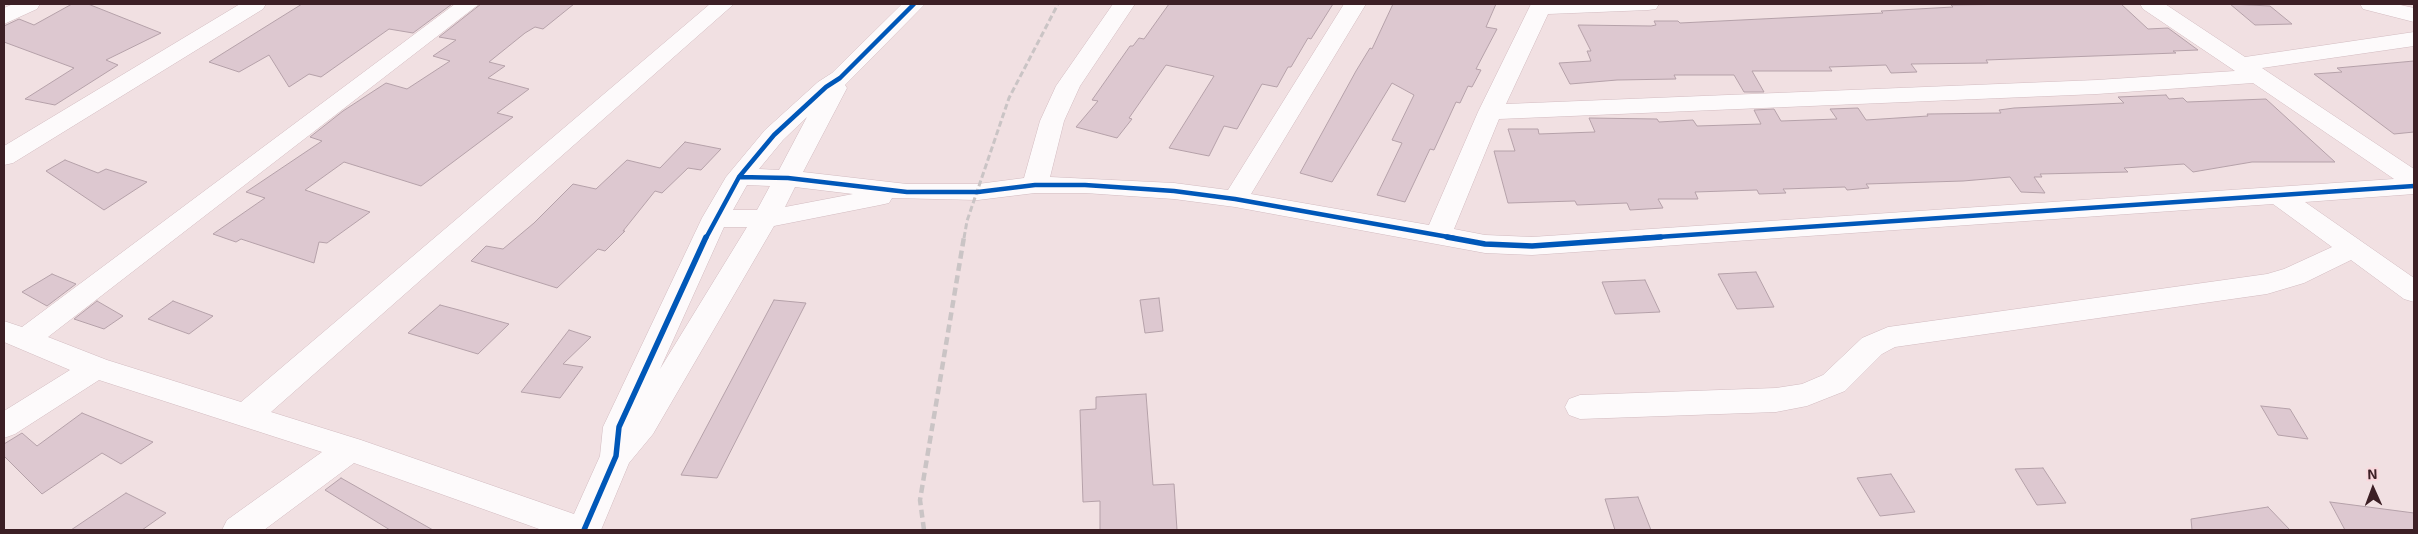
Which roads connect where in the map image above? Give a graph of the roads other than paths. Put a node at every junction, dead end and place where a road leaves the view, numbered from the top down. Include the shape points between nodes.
1 (29, 4) edge
2 (255, 4) edge
3 (468, 4) edge
4 (723, 4) edge
5 (914, 4) edge
6 (1124, 4) edge
7 (1355, 4) edge
8 (1648, 4) edge
9 (2151, 4) edge
10 (2370, 4) edge
11 (1541, 6) edge
12 (2414, 15) edge
13 (4, 17) edge
14 (2414, 39) edge
15 (2252, 70) junction
16 (840, 78) junction
17 (1490, 112) junction
18 (4, 157) edge
19 (738, 177) junction
20 (788, 178) junction
21 (2414, 181) edge
22 (1035, 185) junction
23 (2414, 186) edge
24 (906, 192) junction
25 (2278, 195) junction
26 (1235, 199) junction
27 (715, 218) junction
28 (765, 219) junction
29 (1438, 236) junction
30 (2353, 248) junction
31 (2414, 292) edge
32 (15, 335) edge
33 (96, 368) junction
34 (1580, 407) dead end
35 (247, 415) junction
36 (4, 426) edge
37 (350, 449) junction
38 (616, 456) junction
39 (239, 530) edge
40 (580, 530) edge
41 (584, 530) edge

1 - 13 street
2 - 18 street
3 - 32 street
4 - 35 street
5 - 16 street
6 - 22 street via 1068,86 1052,121
7 - 26 street
8 - 11 street
9 - 15 street
10 - 12 street
11 - 17 street
14 - 15 street
15 - 17 street via 2087,87
15 - 21 street
16 - 19 street via 774,135
16 - 20 street
17 - 29 street
19 - 20 street
19 - 27 street
20 - 24 street
20 - 28 street
22 - 24 street via 978,192
22 - 26 street via 1174,191
23 - 25 street
24 - 28 street
25 - 29 street via 1582,244 1485,244
25 - 30 street
26 - 29 street
27 - 28 street
27 - 38 street via 619,427
28 - 38 street via 642,426
30 - 31 street
30 - 34 street via 2294,276 2267,284 1888,337 1872,346 1834,383 1807,395 1776,400
32 - 33 street
33 - 35 street
33 - 36 street
35 - 37 street
37 - 39 street
37 - 40 street
38 - 41 street

